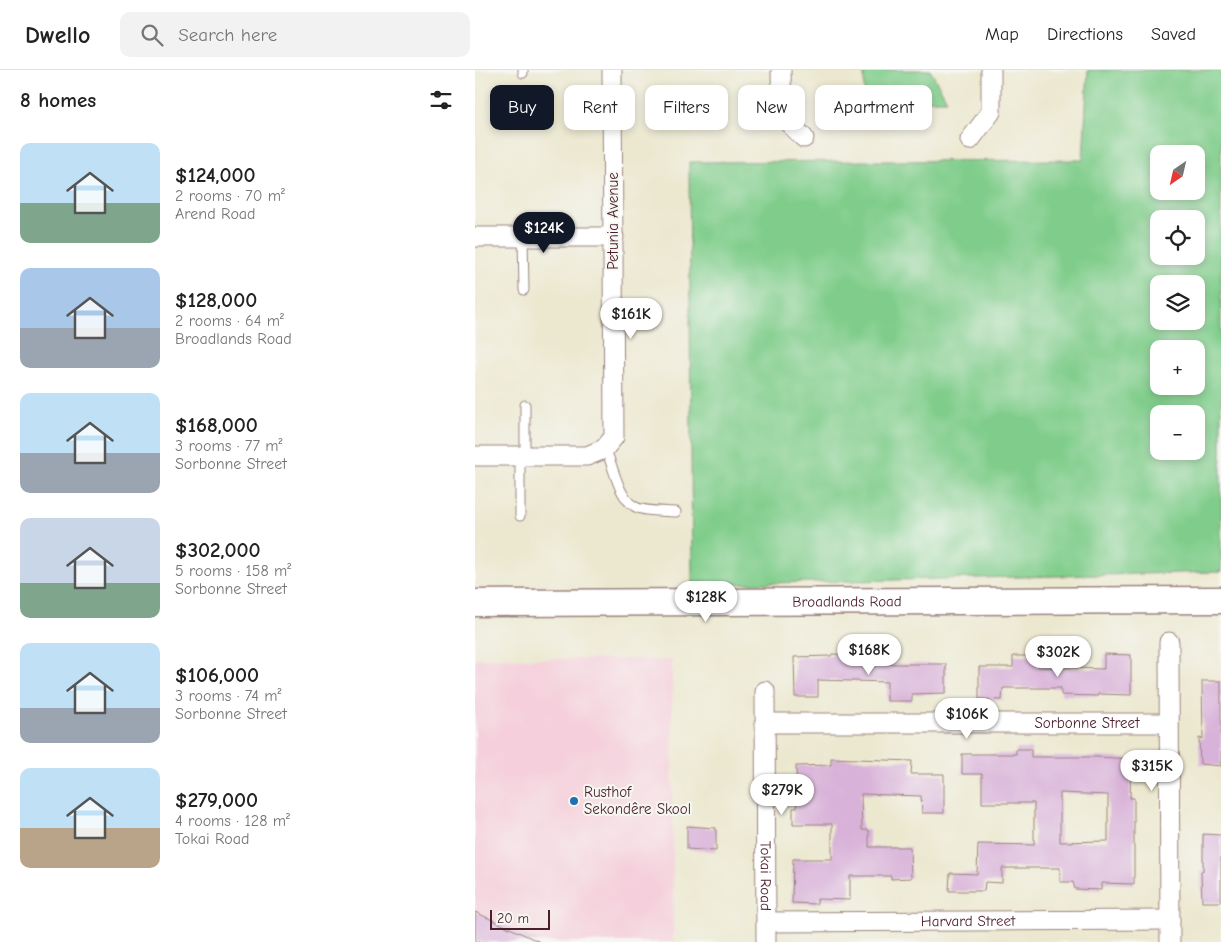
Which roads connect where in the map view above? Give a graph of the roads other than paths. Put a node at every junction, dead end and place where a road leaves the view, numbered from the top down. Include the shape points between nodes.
1 (612, 70) edge
2 (781, 70) edge
3 (991, 70) edge
4 (804, 138) dead end
5 (970, 140) dead end
6 (613, 236) junction
7 (475, 237) edge
8 (523, 237) junction
9 (524, 290) dead end
10 (525, 405) dead end
11 (605, 448) junction
12 (475, 456) edge
13 (522, 456) junction
14 (676, 512) dead end
15 (520, 516) dead end
16 (1221, 600) edge
17 (475, 603) edge
18 (1169, 642) dead end
19 (765, 691) dead end
20 (765, 723) junction
21 (1169, 723) junction
22 (1170, 920) junction
23 (766, 922) junction
24 (766, 942) edge
25 (1170, 942) edge

1 - 6 street, Petunia Avenue
2 - 4 street via 782,116
3 - 5 street via 991,112
6 - 8 street
6 - 11 street, Petunia Avenue via 615,425 613,438
7 - 8 street
8 - 9 lane
10 - 13 lane
11 - 13 street via 587,456
11 - 14 lane via 623,493 633,506
12 - 13 street
13 - 15 lane
16 - 17 main road, Broadlands Road
18 - 21 street
19 - 20 street, Tokai Road
20 - 21 street, Sorbonne Street
20 - 23 street, Tokai Road
21 - 22 street
22 - 23 street, Harvard Street
22 - 25 street
23 - 24 street, Tokai Road

